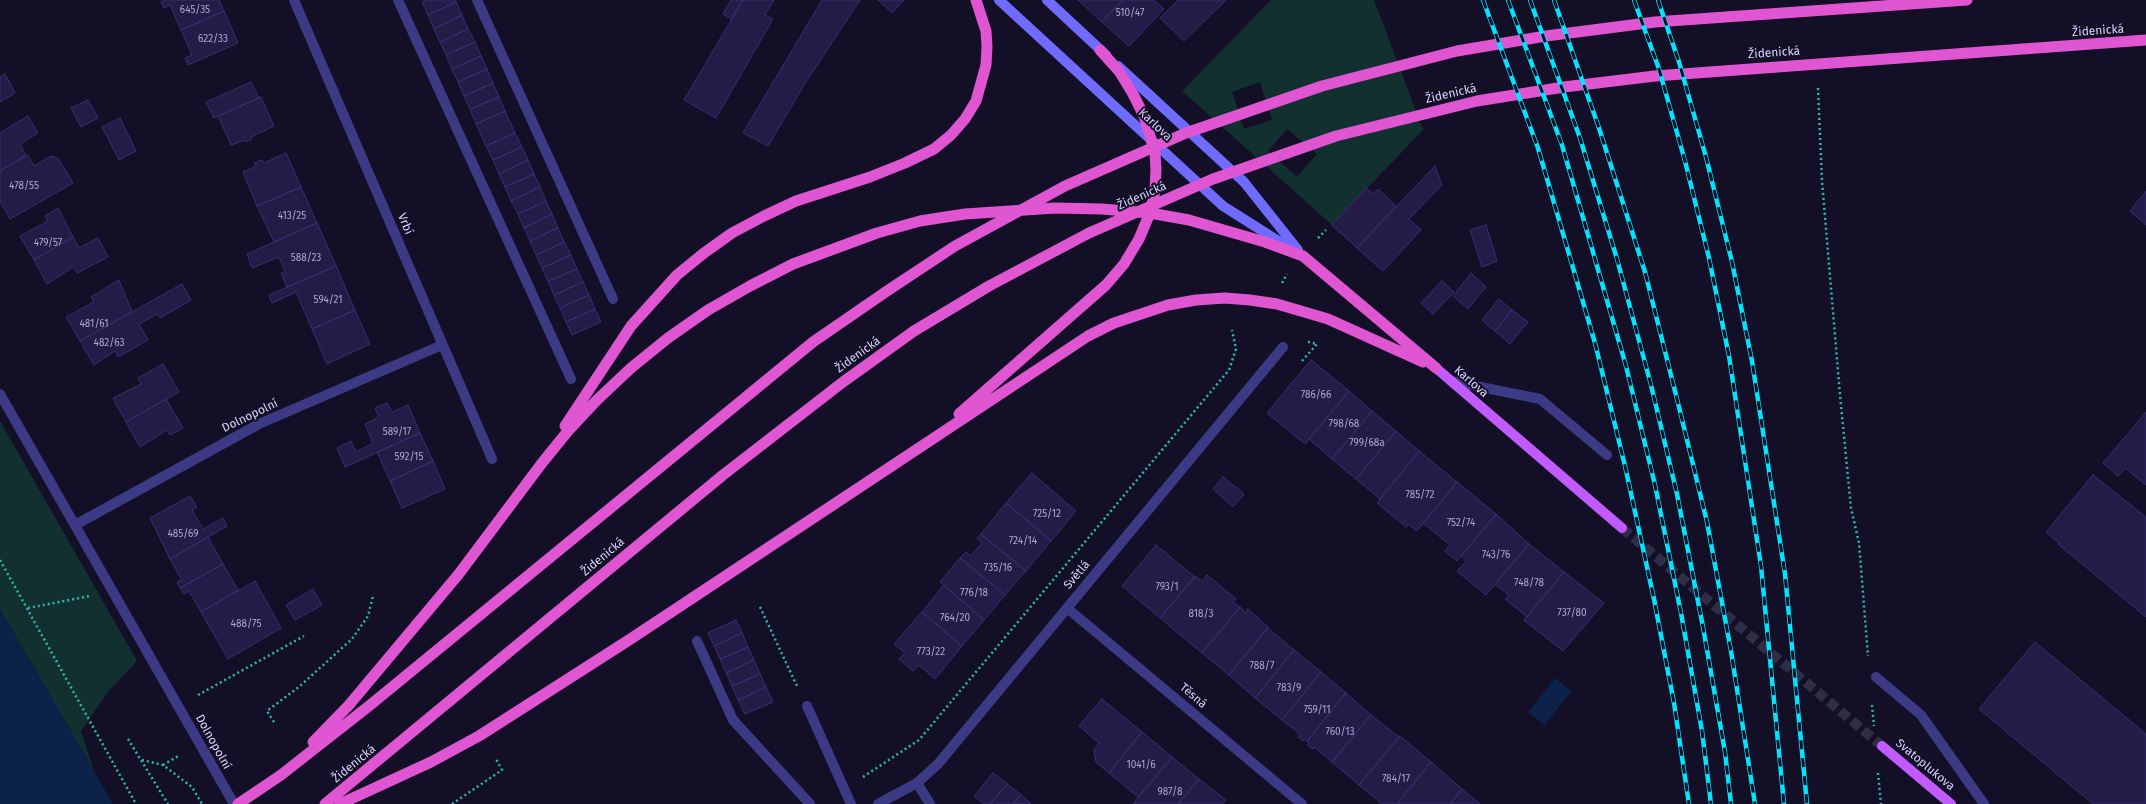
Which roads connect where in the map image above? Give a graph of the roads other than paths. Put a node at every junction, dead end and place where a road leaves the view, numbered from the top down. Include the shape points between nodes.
1 (294, 0) edge
2 (398, 0) edge
3 (477, 0) edge
4 (976, 0) edge
5 (999, 0) edge
6 (1047, 0) edge
7 (1967, 0) edge
8 (2146, 40) edge
9 (1100, 50) junction
10 (1151, 139) junction
11 (1150, 213) junction
12 (1303, 256) junction
13 (613, 299) dead end
14 (442, 345) junction
15 (1283, 347) dead end
16 (1436, 368) junction
17 (571, 379) dead end
18 (1451, 381) junction
19 (0, 394) edge
20 (927, 442) junction
21 (1607, 454) dead end
22 (492, 459) dead end
23 (542, 463) junction
24 (75, 525) junction
25 (1622, 528) tunnel mouth
26 (1067, 608) junction
27 (696, 641) dead end
28 (1876, 677) dead end
29 (807, 706) road end
30 (1882, 746) tunnel mouth
31 (281, 775) junction
32 (917, 783) junction
33 (234, 804) edge
34 (238, 804) edge
35 (325, 804) edge
36 (340, 804) edge
37 (810, 804) edge
38 (851, 804) edge
39 (878, 804) edge
40 (930, 804) edge
41 (1302, 804) edge
42 (1950, 804) edge
43 (1984, 804) edge

1 - 14 street, Vrbí
2 - 17 street
3 - 13 street
4 - 23 highway via 986,31 986,66 976,101 951,135 934,149 906,163 796,201 764,216 732,233 677,274 631,326
5 - 10 main road, Karlova
6 - 9 main road, Karlova
7 - 31 highway via 1655,22 1457,51 1322,86 1186,133 1065,186 956,246 813,342
8 - 35 highway, Židenická via 1655,76 1564,87 1477,101 1336,136 1213,179 1089,233 989,286 914,332 843,382 665,522 496,665
9 - 10 highway via 1119,71 1133,94 1144,116
9 - 12 main road, Karlova via 1244,182
10 - 11 highway via 1156,169
10 - 12 main road, Karlova via 1223,206
11 - 12 highway via 1227,230
11 - 20 highway via 1139,240 1106,286
11 - 23 highway via 1102,208 1055,208 965,214 913,223 835,247 793,264 708,310 668,338 597,400
12 - 16 highway, Karlova
14 - 22 street, Vrbí
14 - 24 street, Dolnopolní via 259,424
15 - 26 street, Světlá
16 - 18 main road, Karlova
16 - 20 highway via 1328,319 1304,311 1250,300 1196,300 1142,313 1088,336
18 - 21 street via 1540,399
18 - 25 main road, Karlova
19 - 24 street, Dolnopolní
20 - 36 highway via 629,640 479,736 431,762
23 - 31 highway via 403,643 349,705
24 - 33 street, Dolnopolní
26 - 32 street, Světlá via 938,764
26 - 41 street, Těsná
27 - 37 street via 733,720
28 - 43 street via 1922,715
29 - 38 street
30 - 42 main road, Svatoplukova
31 - 34 highway
32 - 39 street, Světlá
32 - 40 street

